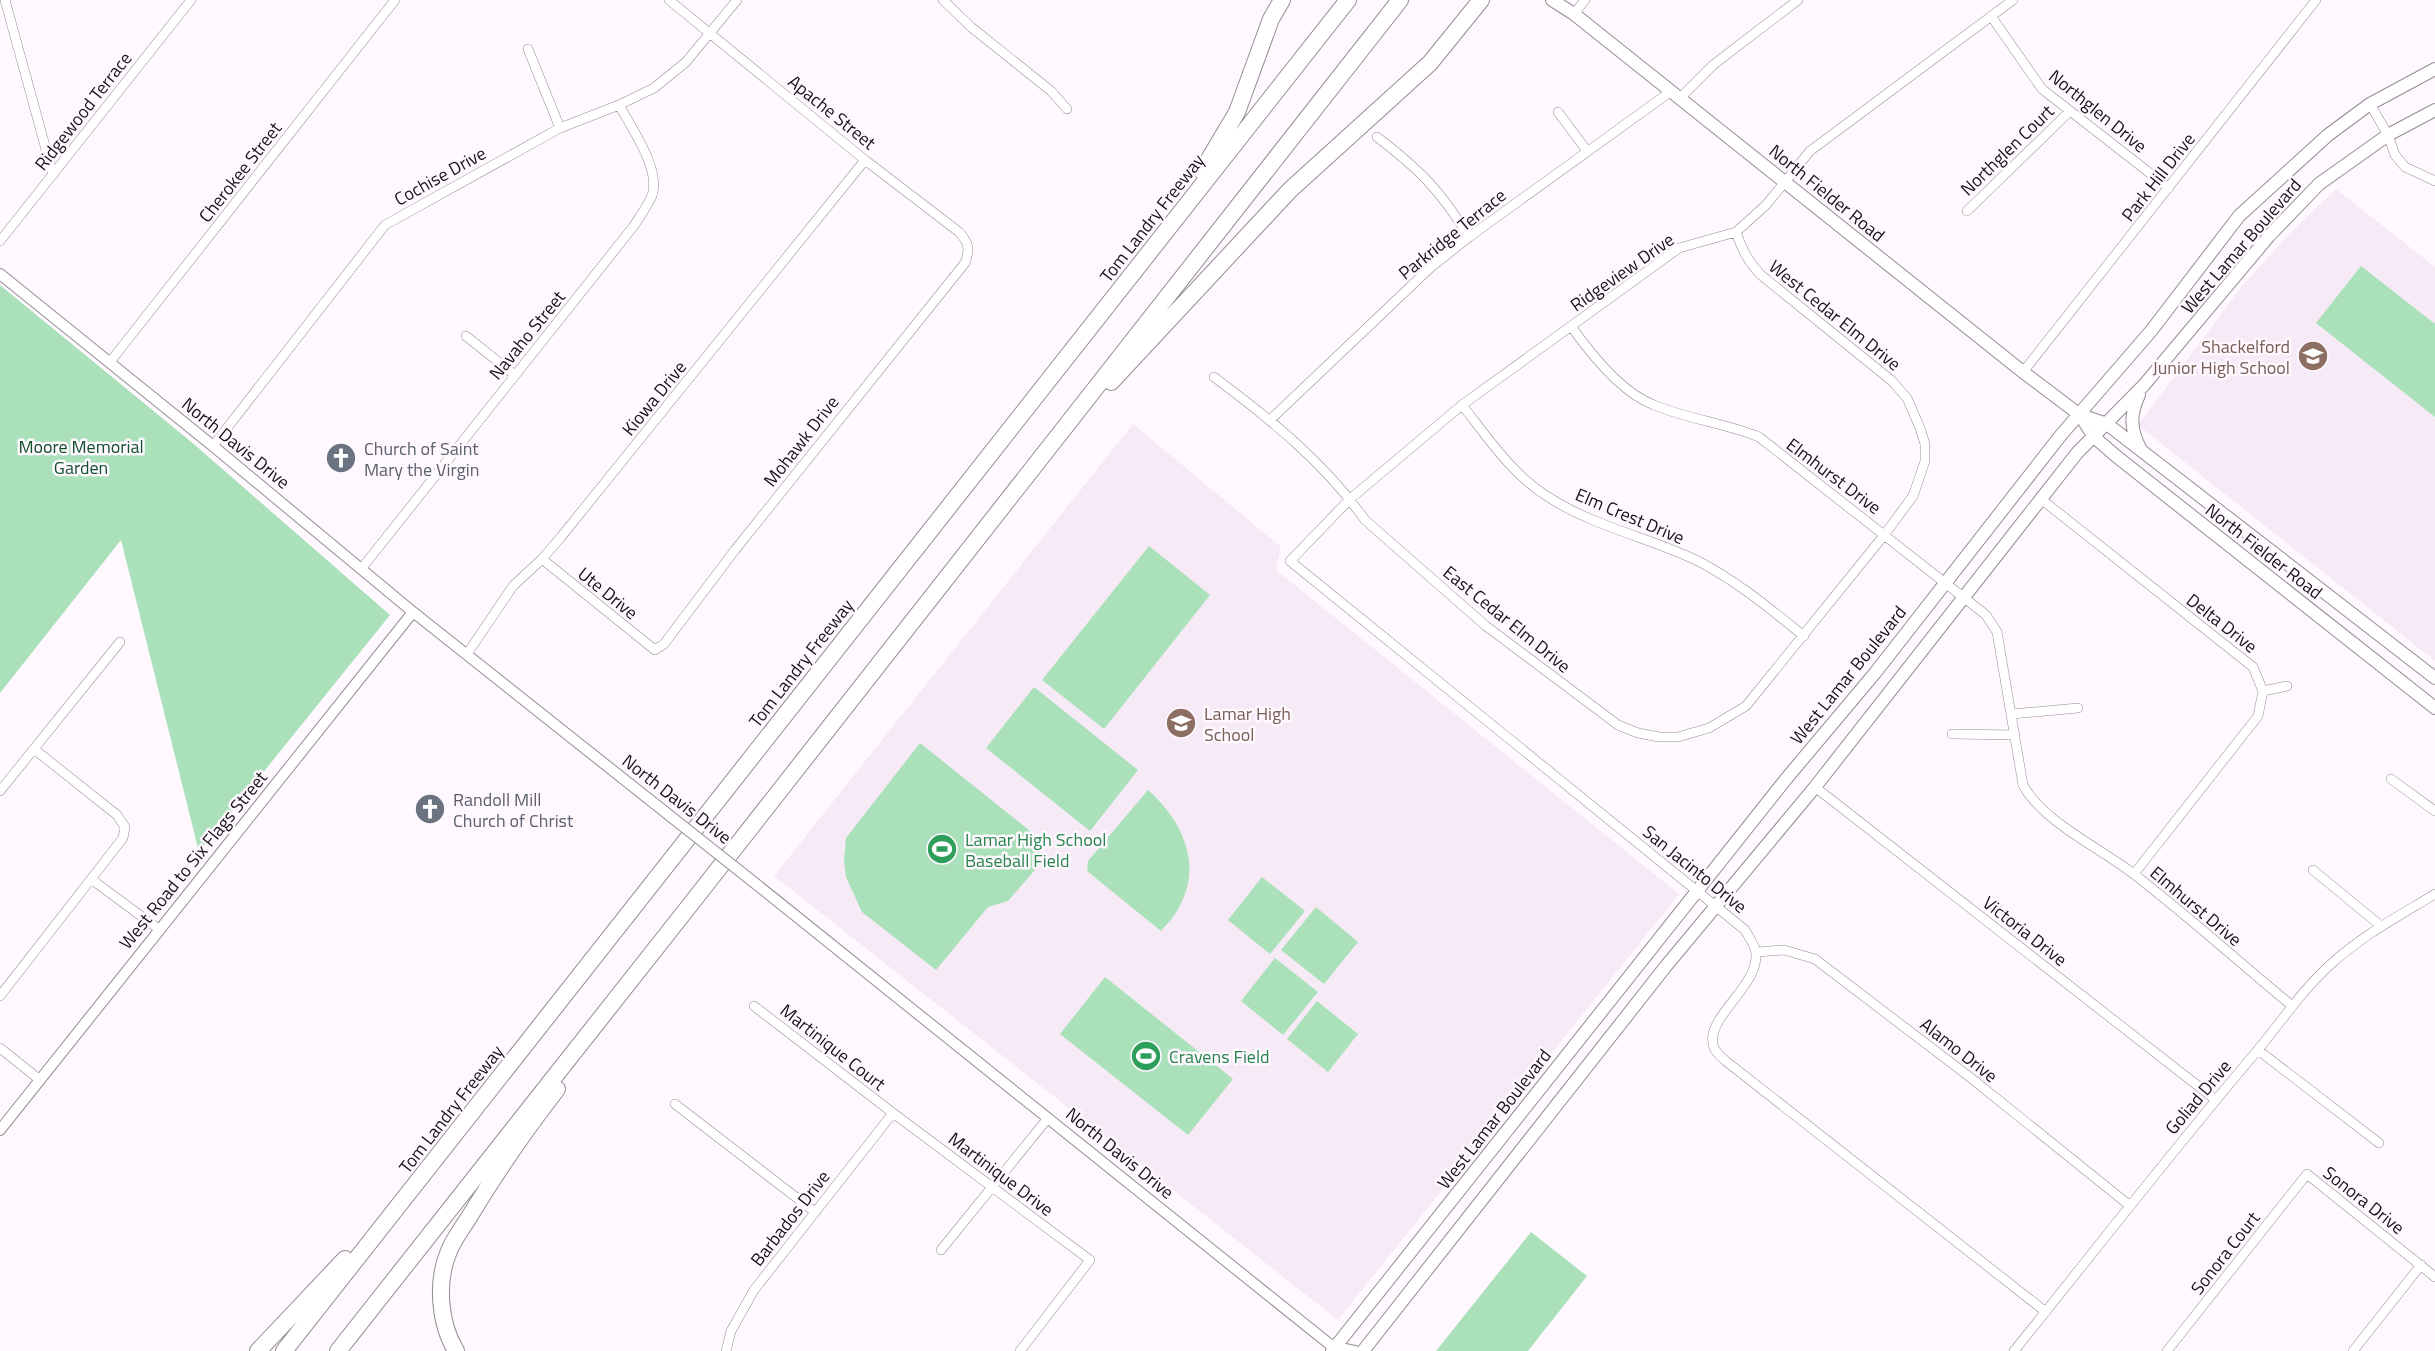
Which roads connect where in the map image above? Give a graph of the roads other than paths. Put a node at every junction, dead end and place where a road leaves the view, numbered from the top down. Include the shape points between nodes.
1 (5, 0) edge
2 (191, 0) edge
3 (395, 0) edge
4 (669, 0) edge
5 (737, 0) edge
6 (943, 0) edge
7 (1282, 0) edge
8 (1348, 0) edge
9 (1400, 0) edge
10 (1552, 0) edge
11 (1585, 0) edge
12 (1798, 0) edge
13 (2013, 0) edge
14 (2316, 0) edge
15 (1482, 3) edge
16 (1574, 14) junction
17 (1991, 16) junction
18 (711, 33) junction
19 (528, 49) dead end
20 (2435, 69) edge
21 (1674, 95) junction
22 (2370, 104) junction
23 (619, 105) junction
24 (1067, 109) dead end
25 (2435, 110) edge
26 (1558, 112) dead end
27 (2069, 112) junction
28 (560, 128) junction
29 (2388, 135) junction
30 (1377, 137) dead end
31 (1587, 151) junction
32 (866, 160) junction
33 (53, 174) junction
34 (1786, 181) junction
35 (2435, 181) edge
36 (2169, 188) junction
37 (1967, 211) dead end
38 (1736, 232) junction
39 (1469, 237) junction
40 (0, 240) edge
41 (969, 250) joint
42 (0, 274) edge
43 (1106, 308) junction
44 (1572, 326) junction
45 (466, 336) dead end
46 (110, 362) junction
47 (2023, 372) junction
48 (515, 375) junction
49 (1214, 377) dead end
50 (2144, 385) junction
51 (1462, 405) junction
52 (2080, 415) junction
53 (1271, 419) junction
54 (2107, 424) junction
55 (2094, 437) junction
56 (214, 446) junction
57 (2142, 451) junction
58 (1023, 480) junction
59 (1350, 499) junction
60 (2040, 499) junction
61 (1885, 534) junction
62 (542, 559) junction
63 (1290, 561) joint
64 (362, 568) junction
65 (1945, 584) junction
66 (1964, 598) junction
67 (2335, 601) junction
68 (413, 612) junction
69 (2320, 618) junction
70 (1804, 636) junction
71 (120, 642) dead end
72 (655, 650) joint
73 (467, 654) junction
74 (2435, 678) edge
75 (2287, 686) dead end
76 (2263, 691) junction
77 (2078, 708) dead end
78 (2435, 708) edge
79 (2012, 714) junction
80 (1952, 734) dead end
81 (2015, 735) junction
82 (34, 749) junction
83 (2391, 779) dead end
84 (1815, 788) junction
85 (0, 791) edge
86 (2435, 811) edge
87 (2313, 870) dead end
88 (2134, 874) junction
89 (91, 880) junction
90 (1698, 892) junction
91 (2435, 894) edge
92 (691, 905) junction
93 (1716, 908) junction
94 (2381, 926) junction
95 (160, 930) junction
96 (1649, 953) junction
97 (1757, 953) junction
98 (1666, 966) junction
99 (0, 996) edge
100 (2291, 1005) junction
101 (754, 1006) dead end
102 (0, 1048) edge
103 (2258, 1050) junction
104 (40, 1080) junction
105 (2216, 1100) junction
106 (675, 1104) dead end
107 (893, 1114) junction
108 (1048, 1118) junction
109 (0, 1130) edge
110 (2379, 1143) dead end
111 (2307, 1174) joint
112 (414, 1186) junction
113 (993, 1187) junction
114 (2129, 1205) junction
115 (815, 1212) junction
116 (941, 1251) dead end
117 (2421, 1265) junction
118 (2435, 1277) edge
119 (2046, 1312) junction
120 (1335, 1350) edge
121 (258, 1351) edge
122 (285, 1351) edge
123 (338, 1351) edge
124 (456, 1351) edge
125 (726, 1351) edge
126 (1020, 1351) edge
127 (1355, 1351) edge
128 (1363, 1351) edge
129 (2014, 1351) edge
130 (2167, 1351) edge
131 (2353, 1351) edge

1 - 33 street
2 - 33 street, Ridgewood Terrace
3 - 46 street, Cherokee Street
4 - 18 street, Apache Street
5 - 18 street, Cochise Drive
6 - 24 street
7 - 43 highway via 1237,112 1203,170
8 - 43 highway, Tom Landry Freeway
9 - 58 highway
10 - 16 main road, North Fielder Road
11 - 16 street
12 - 21 street, Parkridge Terrace
13 - 17 street, Ridgeview Drive
14 - 36 street, Park Hill Drive
15 - 58 highway via 1430,63 1290,190
16 - 21 main road, North Fielder Road
17 - 27 street, Northglen Drive via 2042,89
17 - 34 street, Ridgeview Drive via 1810,151
18 - 23 street, Cochise Drive via 686,62 653,88
18 - 32 street, Apache Street
19 - 28 street
20 - 22 main road, West Lamar Boulevard
21 - 31 street, Parkridge Terrace
21 - 34 main road, North Fielder Road
22 - 29 street
22 - 52 main road, West Lamar Boulevard via 2239,216
23 - 28 street, Cochise Drive
23 - 48 street, Navaho Street via 652,169 652,197
25 - 29 main road, West Lamar Boulevard
26 - 31 street
27 - 36 street, Northglen Drive
27 - 37 street, Northglen Court
28 - 56 street, Cochise Drive via 385,225
29 - 35 street via 2391,149 2405,167
29 - 50 main road, West Lamar Boulevard via 2319,184 2269,236
30 - 39 street via 1431,183
31 - 39 street, Parkridge Terrace
32 - 41 street, Apache Street via 959,232
32 - 62 street, Kiowa Drive
33 - 40 street, Ridgewood Terrace
34 - 38 street, Ridgeview Drive
34 - 47 main road, North Fielder Road
36 - 47 street, Park Hill Drive
38 - 44 street, Ridgeview Drive via 1679,248
38 - 61 street, West Cedar Elm Drive via 1742,251 1756,270 1872,363 1907,398 1925,444 1925,461 1913,496
39 - 53 street, Parkridge Terrace via 1430,268
41 - 72 street, Mohawk Drive via 965,263
42 - 46 street, North Davis Drive
43 - 112 highway, Tom Landry Freeway
44 - 51 street, Ridgeview Drive
44 - 61 street, Elmhurst Drive via 1617,381 1651,405 1759,437
45 - 48 street
46 - 56 street, North Davis Drive
47 - 52 main road, North Fielder Road
48 - 64 street, Navaho Street
49 - 53 street, East Cedar Elm Drive
50 - 54 main road, West Lamar Boulevard
50 - 57 main road via 2132,416
51 - 59 street, Ridgeview Drive
51 - 70 street, Elm Crest Drive via 1511,468 1550,498 1697,561 1732,581
52 - 54 main road, North Fielder Road
52 - 55 main road, North Fielder Road
52 - 65 main road, West Lamar Boulevard
53 - 59 street, East Cedar Elm Drive
54 - 55 main road, West Lamar Boulevard
54 - 57 main road, North Fielder Road
55 - 60 main road, West Lamar Boulevard
55 - 69 main road, North Fielder Road
56 - 64 street, North Davis Drive
57 - 67 main road, North Fielder Road
58 - 92 highway
59 - 63 street, Ridgeview Drive
59 - 70 street, East Cedar Elm Drive via 1364,520 1486,626 1604,716 1638,733 1678,737 1726,720 1746,706
60 - 66 main road, West Lamar Boulevard
60 - 76 street, Delta Drive via 2253,667
61 - 65 street, Elmhurst Drive
61 - 70 street, West Cedar Elm Drive
62 - 72 street, Ute Drive
62 - 73 street, Kiowa Drive via 513,586
63 - 90 street, San Jacinto Drive
64 - 68 street, North Davis Drive
65 - 66 street, Elmhurst Drive
65 - 90 main road, West Lamar Boulevard
66 - 79 street, Elmhurst Drive via 1986,615 1997,632
66 - 84 main road, West Lamar Boulevard
67 - 69 main road
67 - 74 main road, North Fielder Road
68 - 73 street, North Davis Drive
68 - 95 street, West Road to Six Flags Street
69 - 78 main road, North Fielder Road
71 - 82 street
73 - 108 street, North Davis Drive, bridge
75 - 76 street
76 - 88 street via 2258,716
77 - 79 street
79 - 81 street, Elmhurst Drive
80 - 81 street
81 - 88 street, Elmhurst Drive via 2023,785 2030,798
82 - 85 street
82 - 89 street via 117,815 125,827 123,838
83 - 86 street
84 - 93 main road, West Lamar Boulevard
84 - 105 street, Victoria Drive
87 - 94 street
88 - 100 street, Elmhurst Drive
89 - 95 street
89 - 99 street
90 - 93 street, San Jacinto Drive
90 - 96 main road, West Lamar Boulevard
91 - 94 street, Goliad Drive
92 - 123 highway
92 - 124 highway via 498,1171 449,1251 441,1300
93 - 97 street, San Jacinto Drive via 1745,930
93 - 98 main road, West Lamar Boulevard
94 - 100 street, Goliad Drive via 2330,964
95 - 104 street, West Road to Six Flags Street
96 - 98 main road
96 - 120 main road, West Lamar Boulevard
97 - 114 street, Alamo Drive via 1784,950 1815,959
97 - 119 street via 1753,974 1713,1033 1715,1050
98 - 128 main road, West Lamar Boulevard
100 - 103 street, Goliad Drive
101 - 107 street, Martinique Court
102 - 104 street
103 - 105 street, Goliad Drive
103 - 110 street
104 - 109 street, West Road to Six Flags Street
105 - 114 street, Goliad Drive
106 - 115 street
107 - 113 street, Martinique Drive
107 - 115 street, Barbados Drive
108 - 113 street
108 - 120 street, North Davis Drive
111 - 117 street, Sonora Drive
111 - 130 street, Sonora Court
112 - 121 highway
112 - 122 highway, Tom Landry Freeway
113 - 116 street
113 - 126 street, Martinique Drive via 1090,1260
114 - 119 street, Goliad Drive
115 - 125 street, Barbados Drive via 741,1310
117 - 118 street, Sonora Drive
117 - 131 street
119 - 129 street, Goliad Drive
120 - 127 street, North Davis Drive

